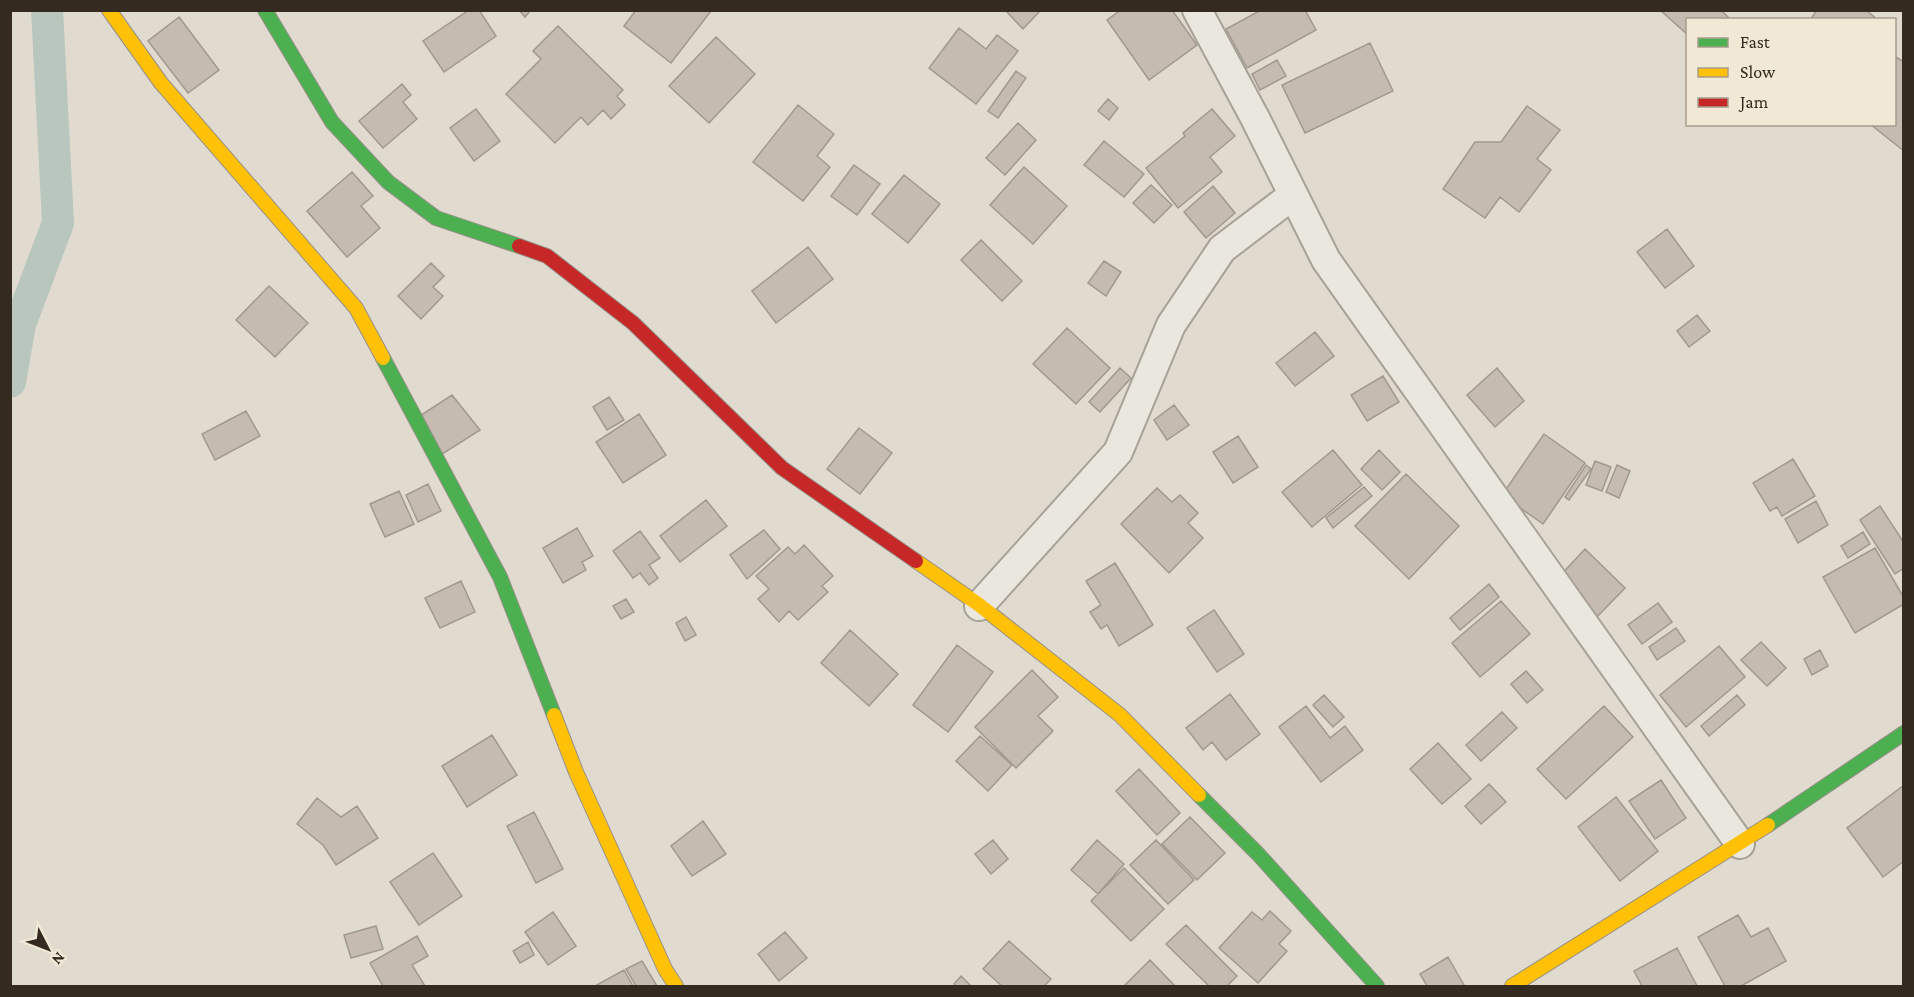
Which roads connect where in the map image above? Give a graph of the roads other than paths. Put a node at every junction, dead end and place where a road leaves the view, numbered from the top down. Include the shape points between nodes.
1 (109, 10) edge
2 (265, 10) edge
3 (1197, 10) edge
4 (1293, 195) junction
5 (979, 606) junction
6 (1904, 733) edge
7 (1740, 844) junction
8 (676, 987) edge
9 (1377, 987) edge
10 (1512, 987) edge

1 - 8 street via 160,83 356,308 500,577 576,772
2 - 5 street via 332,122 388,182 436,218 547,256 633,323 782,468
3 - 4 street
4 - 5 street via 1222,249 1172,325 1118,452
4 - 7 street via 1326,260
5 - 9 street via 1120,716 1258,854
6 - 7 street
7 - 10 street

